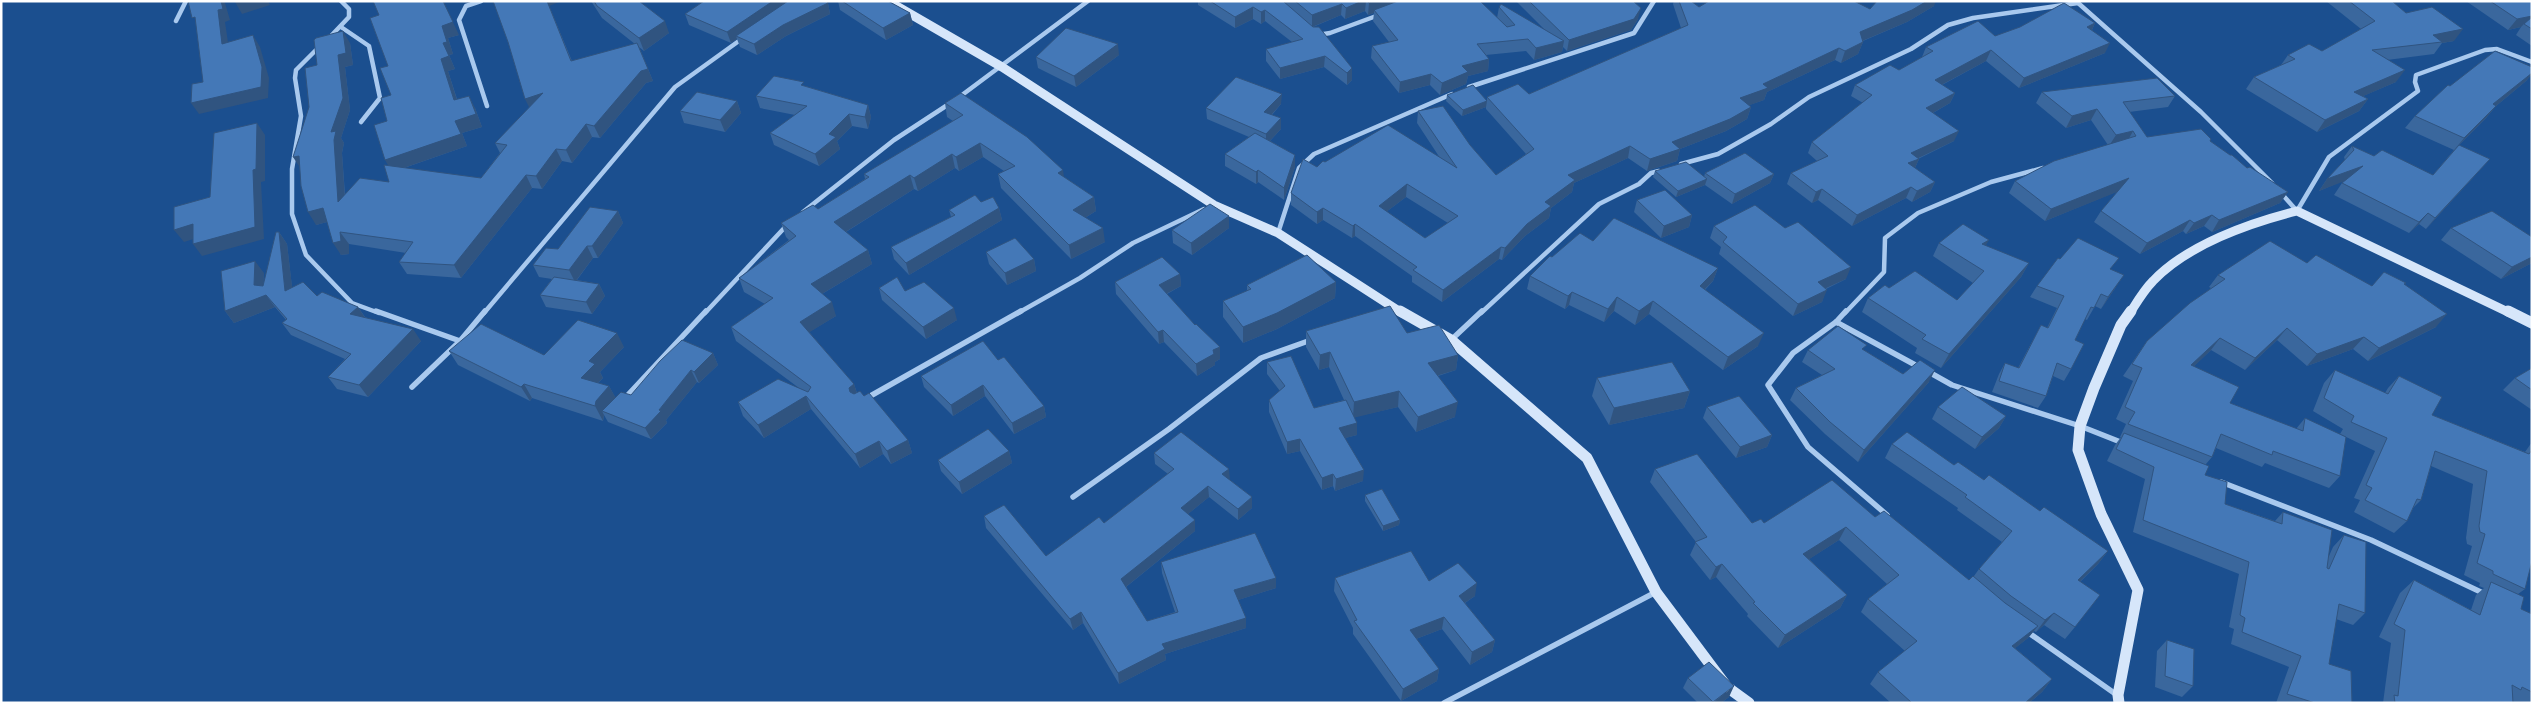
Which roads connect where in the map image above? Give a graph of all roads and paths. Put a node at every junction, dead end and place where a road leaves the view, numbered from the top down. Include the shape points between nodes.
1 (186, 1) edge
2 (341, 1) edge
3 (481, 1) edge
4 (888, 1) edge
5 (1088, 1) edge
6 (1654, 1) edge
7 (2077, 2) edge
8 (1386, 13) edge
9 (176, 21) dead end
10 (341, 27) junction
11 (748, 35) edge
12 (1316, 35) edge
13 (2532, 62) edge
14 (1002, 67) junction
15 (1464, 89) edge
16 (1455, 92) edge
17 (487, 106) dead end
18 (361, 122) dead end
19 (2049, 167) edge
20 (1670, 168) edge
21 (1661, 170) edge
22 (1214, 205) junction
23 (2297, 211) junction
24 (799, 215) edge
25 (791, 221) edge
26 (1278, 234) junction
27 (1836, 322) junction
28 (2532, 323) edge
29 (1315, 338) edge
30 (1451, 340) junction
31 (460, 341) junction
32 (412, 387) dead end
33 (620, 403) edge
34 (858, 404) edge
35 (2080, 426) junction
36 (2126, 444) edge
37 (2216, 480) edge
38 (1073, 497) dead end
39 (1889, 516) edge
40 (1656, 592) junction
41 (2496, 599) edge
42 (2023, 628) edge
43 (2118, 699) edge
44 (1444, 703) edge
45 (1749, 703) edge

1 - 9 street
2 - 10 street via 349,9 349,17
3 - 17 street via 466,6 459,20
4 - 14 street
5 - 14 street
6 - 15 street via 1634,33
7 - 20 street via 1948,24 1911,49 1809,97 1771,124 1718,154
7 - 23 street via 2243,152
8 - 12 street
10 - 18 street via 370,46 380,98
10 - 31 street via 296,70 301,116 292,169 292,214 306,255 352,303
11 - 31 street via 676,87 649,115
13 - 23 street via 2496,49 2485,50 2416,75 2418,91 2329,157
14 - 22 street
14 - 24 street via 894,140
16 - 26 street via 1314,154 1299,168
19 - 27 street via 1991,182 1918,213 1885,238 1884,272
21 - 30 street via 1599,204
22 - 26 street
22 - 34 street via 1133,243 1080,278
23 - 28 street
23 - 35 street via 2264,219 2200,246 2153,281 2121,324
25 - 33 street
26 - 30 street via 1392,310
27 - 35 street via 1952,385
27 - 39 street via 1793,353 1768,385 1808,446
29 - 38 street via 1261,358
30 - 40 street via 1587,458
31 - 32 street
35 - 36 street
35 - 43 street via 2078,450 2101,514 2138,590
37 - 41 street via 2371,540
40 - 44 street
40 - 45 street via 1726,687
42 - 43 street

